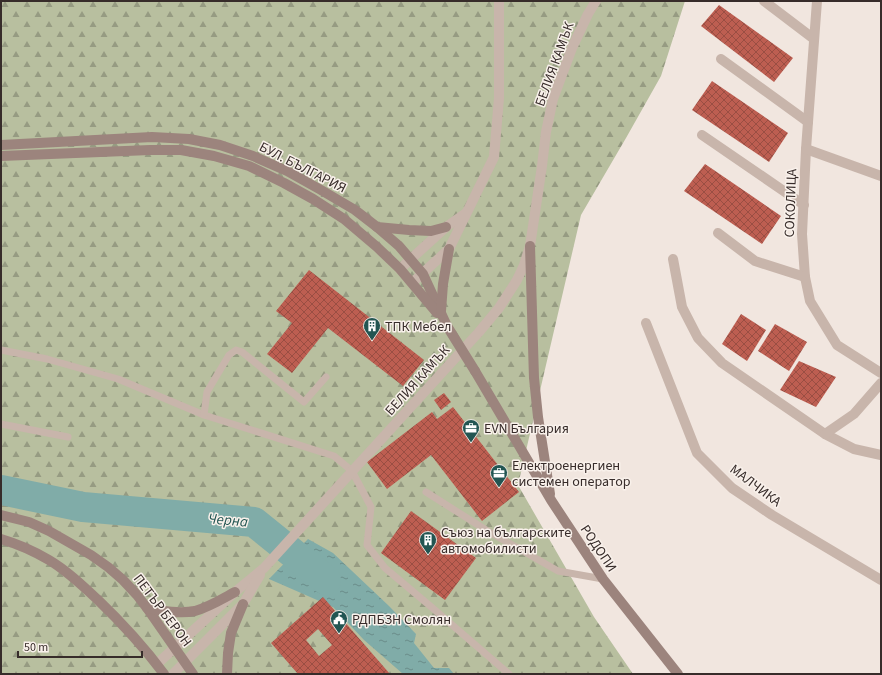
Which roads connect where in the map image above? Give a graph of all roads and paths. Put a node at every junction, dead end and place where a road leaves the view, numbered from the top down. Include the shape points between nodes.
1 (499, 1) edge
2 (596, 1) edge
3 (764, 1) edge
4 (817, 1) edge
5 (814, 39) junction
6 (721, 58) dead end
7 (808, 122) junction
8 (702, 135) dead end
9 (1, 145) edge
10 (806, 149) junction
11 (1, 156) edge
12 (881, 176) edge
13 (804, 205) junction
14 (467, 212) junction
15 (377, 227) junction
16 (446, 227) junction
17 (718, 233) dead end
18 (530, 246) junction
19 (449, 249) junction
20 (411, 259) junction
21 (673, 259) dead end
22 (400, 269) junction
23 (423, 274) junction
24 (805, 277) junction
25 (412, 284) junction
26 (441, 313) junction
27 (646, 323) dead end
28 (447, 326) junction
29 (1, 350) edge
30 (881, 373) edge
31 (326, 377) dead end
32 (881, 382) edge
33 (204, 415) junction
34 (1, 424) edge
35 (825, 434) junction
36 (68, 437) dead end
37 (881, 455) edge
38 (352, 471) junction
39 (426, 492) dead end
40 (551, 500) junction
41 (1, 515) edge
42 (1, 539) edge
43 (264, 568) junction
44 (603, 579) junction
45 (881, 580) edge
46 (235, 592) junction
47 (243, 604) junction
48 (147, 608) junction
49 (175, 647) junction
50 (185, 662) junction
51 (157, 664) junction
52 (164, 674) edge
53 (173, 674) edge
54 (193, 674) edge
55 (227, 674) edge
56 (509, 674) edge
57 (678, 674) edge

1 - 14 street via 500,98 494,157
2 - 18 street, БЕЛИЯ КАМЪК via 572,48 553,99
3 - 5 street
4 - 5 street, СОКОЛИЦА
5 - 7 street, СОКОЛИЦА
6 - 7 street
7 - 10 street, СОКОЛИЦА
8 - 13 street
9 - 15 street, БУЛ. БЪЛГАРИЯ via 152,137 189,139 220,145 287,171 355,210
10 - 12 street
10 - 13 street, СОКОЛИЦА
11 - 22 street, БУЛ. БЪЛГАРИЯ via 150,150 181,150 214,156 249,166 313,199 344,220
13 - 24 street, СОКОЛИЦА via 802,234
14 - 16 street
14 - 19 street
15 - 16 street via 431,231
15 - 20 street, БУЛ. БЪЛГАРИЯ
16 - 20 street
17 - 24 street via 755,261
18 - 38 street, БЕЛИЯ КАМЪК via 517,280 499,308
18 - 40 street via 534,378
19 - 23 street
19 - 26 street
20 - 22 street
20 - 23 street, БУЛ. БЪЛГАРИЯ
21 - 35 street via 682,307 698,338 722,363
22 - 25 street, БУЛ. БЪЛГАРИЯ
23 - 25 street
23 - 26 street, РОДОПИ
24 - 30 street, СОКОЛИЦА via 810,301 837,345
25 - 28 street, РОДОПИ
26 - 28 street, РОДОПИ
27 - 45 street, МАЛЧИКА via 697,453 732,488
28 - 40 street, РОДОПИ, bridge
29 - 33 lane via 47,359 118,379
31 - 33 lane via 304,402 242,352 236,350 229,355 207,392
32 - 35 street via 854,414
33 - 38 lane via 334,456
34 - 36 lane
35 - 37 street via 854,449
38 - 43 street, БЕЛИЯ КАМЪК
38 - 56 lane via 371,507 367,545 385,568
39 - 44 lane via 486,530 558,570
40 - 44 street, РОДОПИ
41 - 48 street, ПЕТЪР БЕРОН via 29,522 91,555 123,580
42 - 51 street via 32,550 82,584 128,630
43 - 46 street, БЕЛИЯ КАМЪК
43 - 47 street, БЕЛИЯ КАМЪК
44 - 57 street, РОДОПИ
46 - 48 street via 194,611
46 - 49 street, БЕЛИЯ КАМЪК
47 - 50 street, БЕЛИЯ КАМЪК
47 - 55 street via 231,633
48 - 49 street, ПЕТЪР БЕРОН
49 - 50 street, ПЕТЪР БЕРОН
49 - 51 street, БЕЛИЯ КАМЪК
50 - 53 street, БЕЛИЯ КАМЪК
50 - 54 street, ПЕТЪР БЕРОН
51 - 52 street

